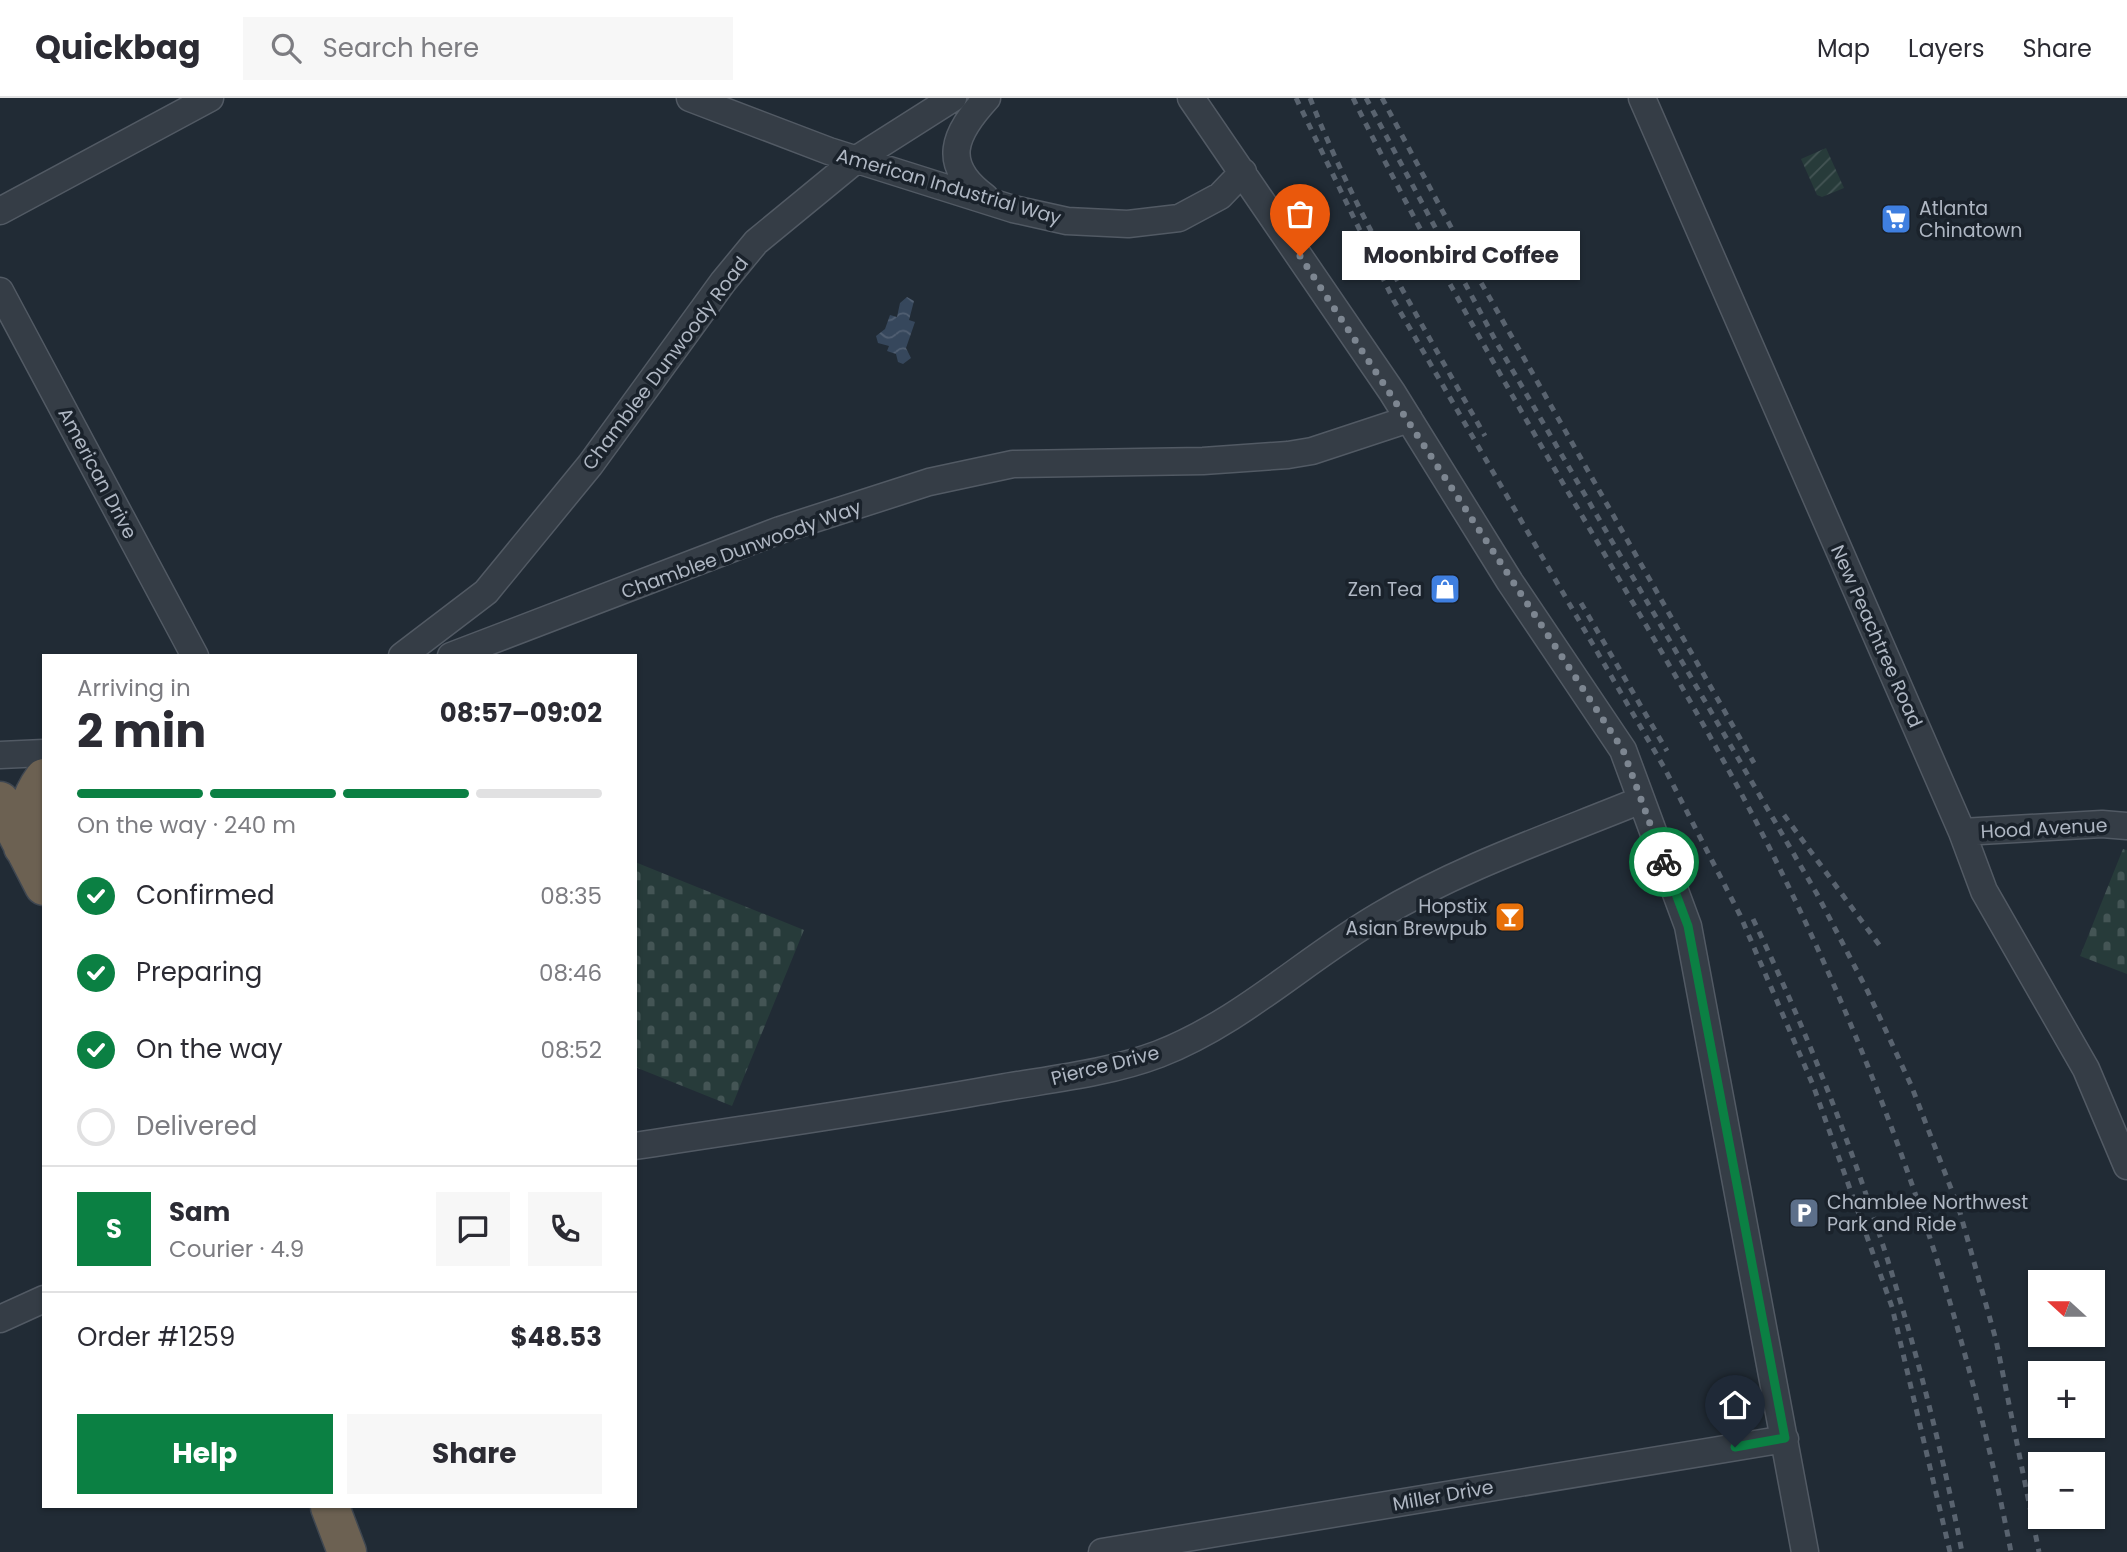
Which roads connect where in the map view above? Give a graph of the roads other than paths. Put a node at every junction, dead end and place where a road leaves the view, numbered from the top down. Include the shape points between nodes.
1 (210, 98) edge
2 (690, 98) edge
3 (953, 98) edge
4 (987, 98) edge
5 (1191, 98) edge
6 (1642, 98) edge
7 (857, 159) junction
8 (1243, 172) junction
9 (992, 202) junction
10 (0, 211) edge
11 (0, 291) edge
12 (1409, 419) junction
13 (194, 654) edge
14 (405, 654) edge
15 (456, 654) edge
16 (42, 753) edge
17 (0, 755) edge
18 (42, 781) edge
19 (1641, 800) junction
20 (0, 801) edge
21 (2127, 826) edge
22 (1998, 830) junction
23 (1962, 832) junction
24 (23, 847) junction
25 (42, 882) edge
26 (1984, 891) junction
27 (637, 1146) edge
28 (2127, 1166) edge
29 (42, 1300) edge
30 (0, 1319) edge
31 (1785, 1438) junction
32 (330, 1508) edge
33 (347, 1552) edge
34 (1102, 1552) edge
35 (1805, 1552) edge

1 - 10 street
2 - 7 street, American Industrial Way
3 - 7 street, Chamblee Dunwoody Road
4 - 9 street via 966,121 956,154 962,176
5 - 8 street
6 - 23 street, New Peachtree Road
7 - 9 street, American Industrial Way
7 - 14 street, Chamblee Dunwoody Road via 756,242 590,465 486,592
8 - 9 street, American Industrial Way via 1198,210 1156,221 1075,222
8 - 12 street
11 - 13 street, American Drive
12 - 15 street, Chamblee Dunwoody Way via 1288,455 1013,464 929,482 780,530
12 - 19 street via 1510,582 1623,750
16 - 17 street
18 - 24 highway via 26,816
19 - 27 street, Pierce Drive via 1495,858 1409,899 1213,1030 1157,1055 956,1096
19 - 31 street via 1688,926
20 - 24 highway
21 - 22 street, Hood Avenue
22 - 23 street, Hood Avenue
22 - 26 street via 1987,850
23 - 26 street, New Peachtree Road
24 - 25 highway
26 - 28 street, New Peachtree Road via 2086,1069
29 - 30 street
31 - 34 street, Miller Drive
31 - 35 street
32 - 33 highway

